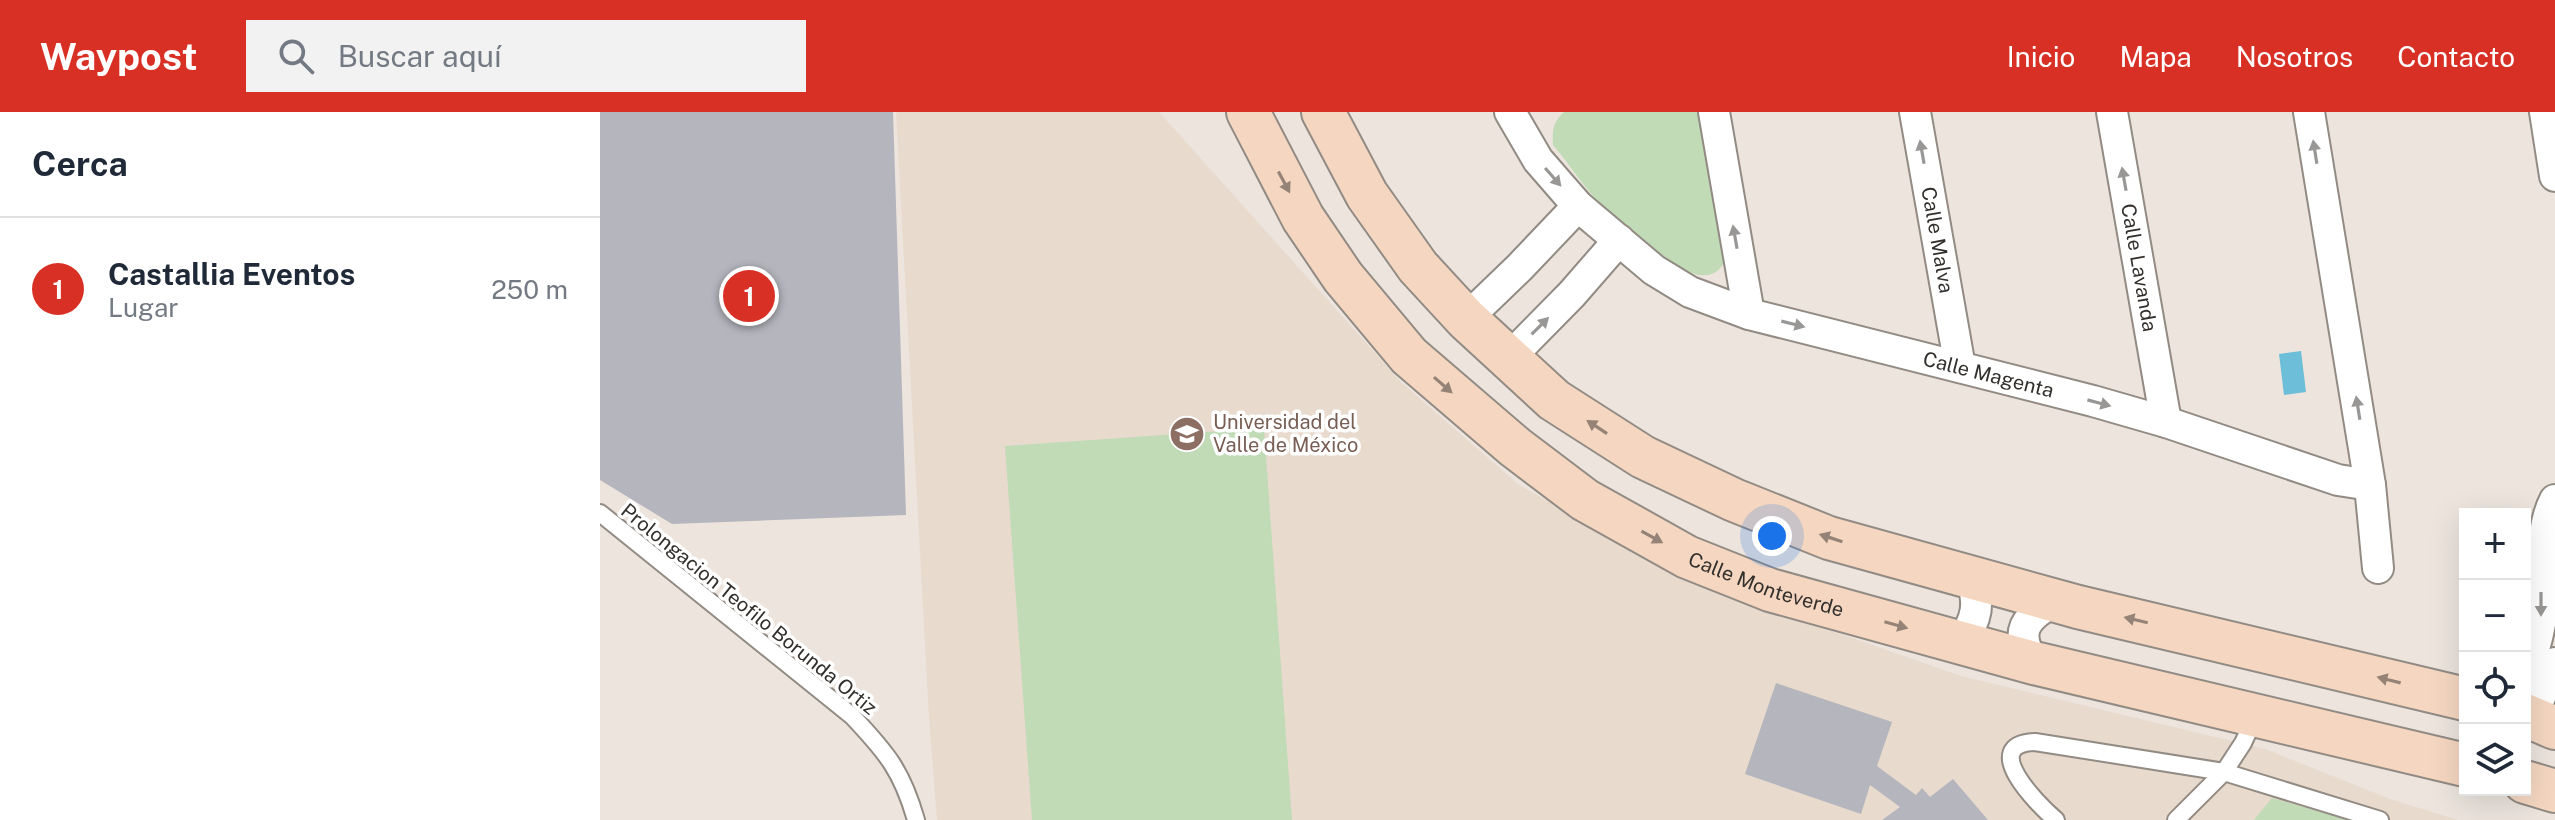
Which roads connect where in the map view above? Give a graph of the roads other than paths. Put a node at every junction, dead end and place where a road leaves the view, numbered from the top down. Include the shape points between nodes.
1 (1248, 112) edge
2 (1323, 112) edge
3 (1510, 112) edge
4 (1714, 112) edge
5 (1915, 112) edge
6 (2112, 112) edge
7 (2309, 112) edge
8 (2545, 112) edge
9 (2555, 176) edge
10 (1578, 206) junction
11 (1619, 240) junction
12 (1749, 314) junction
13 (1466, 319) junction
14 (1508, 359) junction
15 (1960, 367) junction
16 (2166, 422) junction
17 (2370, 485) junction
18 (2555, 500) edge
19 (600, 513) edge
20 (2378, 568) dead end
21 (1970, 577) junction
22 (2055, 601) junction
23 (1961, 642) junction
24 (2531, 658) edge
25 (2034, 663) junction
26 (2555, 663) edge
27 (2459, 698) edge
28 (2256, 715) junction
29 (2537, 720) edge
30 (2459, 764) edge
31 (2224, 772) junction
32 (2531, 784) edge
33 (2555, 791) edge
34 (916, 820) edge
35 (2056, 820) edge
36 (2176, 820) edge
37 (2380, 820) edge

1 -> 23 main road, Calle Monteverde via 1303,218 1343,277 1409,356 1585,500 1687,557 1770,590
2 - 13 main road via 1367,195 1418,267
3 -> 10 street, Calle Magenta via 1538,160
12 -> 4 street
15 -> 5 street, Calle Malva
16 -> 6 street, Calle Lavanda
17 -> 7 street
8 - 9 street
10 - 11 street, Calle Magenta
10 - 13 street
11 - 12 street, Calle Magenta via 1690,292
14 -> 11 street
12 -> 15 street, Calle Magenta
13 - 14 main road
21 -> 14 main road via 1829,538 1734,500 1643,457 1554,400
15 -> 16 street, Calle Magenta
16 - 17 street, Calle Magenta via 2338,480
17 - 20 street
18 -> 24 street
19 - 34 lane, Prolongacion Teofilo Borunda Ortiz via 852,716 902,778
21 - 22 main road
21 - 23 street via 1978,603
22 - 25 street via 2025,627 2022,640
27 -> 22 main road
23 - 25 main road, Calle Monteverde
25 - 28 main road, Calle Monteverde
26 - 29 street
28 - 30 main road, Calle Monteverde
28 - 31 lane
31 - 35 lane via 2021,742 2013,748 2013,771
31 - 36 lane
31 - 37 lane
32 - 33 main road

